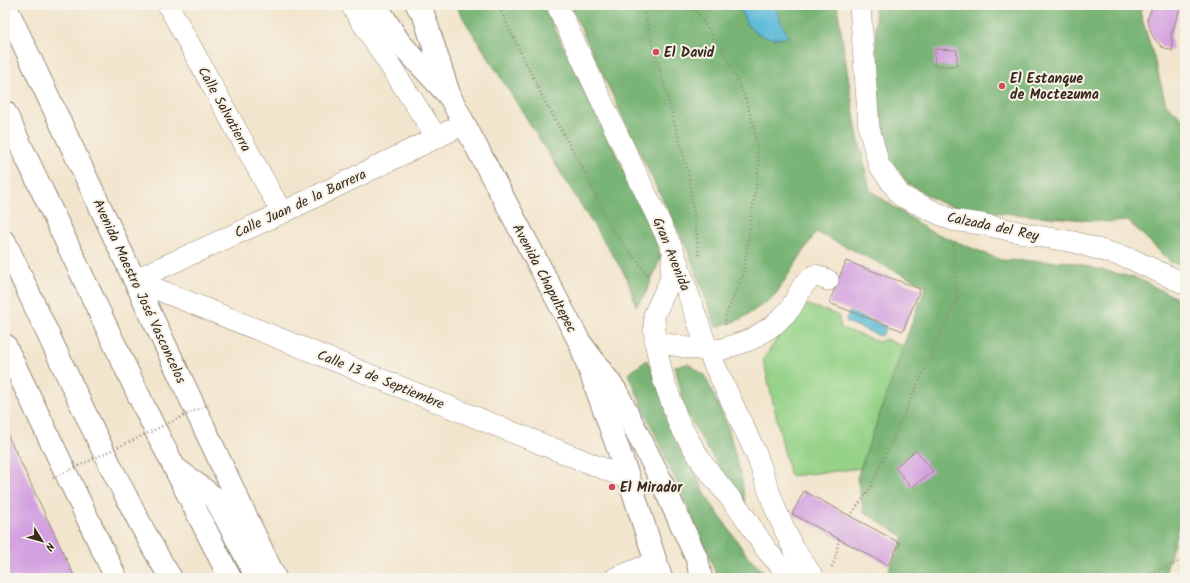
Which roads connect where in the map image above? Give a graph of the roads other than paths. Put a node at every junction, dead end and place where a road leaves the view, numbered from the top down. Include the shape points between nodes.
1 (5, 5) edge
2 (168, 5) edge
3 (351, 5) edge
4 (376, 5) edge
5 (417, 5) edge
6 (557, 5) edge
7 (860, 5) edge
8 (450, 97) junction
9 (8, 120) edge
10 (464, 124) junction
11 (437, 138) junction
12 (282, 213) junction
13 (5, 242) edge
14 (673, 250) junction
15 (134, 280) junction
16 (828, 280) dead end
17 (1185, 284) edge
18 (579, 341) junction
19 (655, 342) junction
20 (5, 346) edge
21 (716, 350) junction
22 (174, 467) junction
23 (628, 479) junction
24 (659, 570) edge
25 (821, 575) edge
26 (116, 578) edge
27 (171, 578) edge
28 (230, 578) edge
29 (257, 578) edge
30 (275, 578) edge
31 (615, 578) edge
32 (701, 578) edge
33 (792, 578) edge

1 - 15 main road, Avenida Maestro José Vasconcelos
2 - 12 street, Calle Salvatierra
3 - 11 street
4 - 8 main road, Avenida Chapultepec via 400,43
5 - 8 main road via 424,16
6 - 14 street, Gran Avenida
7 - 17 street, Calzada del Rey via 869,128 879,165 901,196 952,220 1074,242 1131,259
8 - 10 main road, Avenida Chapultepec
9 - 22 main road
10 - 11 street, Calle Juan de la Barrera
10 - 18 main road, Avenida Chapultepec
11 - 12 street, Calle Juan de la Barrera
12 - 15 street, Calle Juan de la Barrera
13 - 27 main road via 98,441
14 - 19 street via 670,281 654,315
14 - 21 street, Gran Avenida
15 - 23 street, Calle 13 de Septiembre
15 - 30 main road, Avenida Maestro José Vasconcelos
16 - 21 street via 815,276 804,284 790,309 775,324 752,340
18 - 23 main road, Avenida Chapultepec
18 - 32 main road via 616,391 660,476 697,559
19 - 21 street
19 - 33 street via 663,378 679,424 703,464 742,513 768,552
20 - 26 main road
21 - 25 street, Gran Avenida via 775,508 792,546
22 - 28 main road
22 - 29 main road via 215,498
23 - 24 main road, Avenida Chapultepec
24 - 31 street

